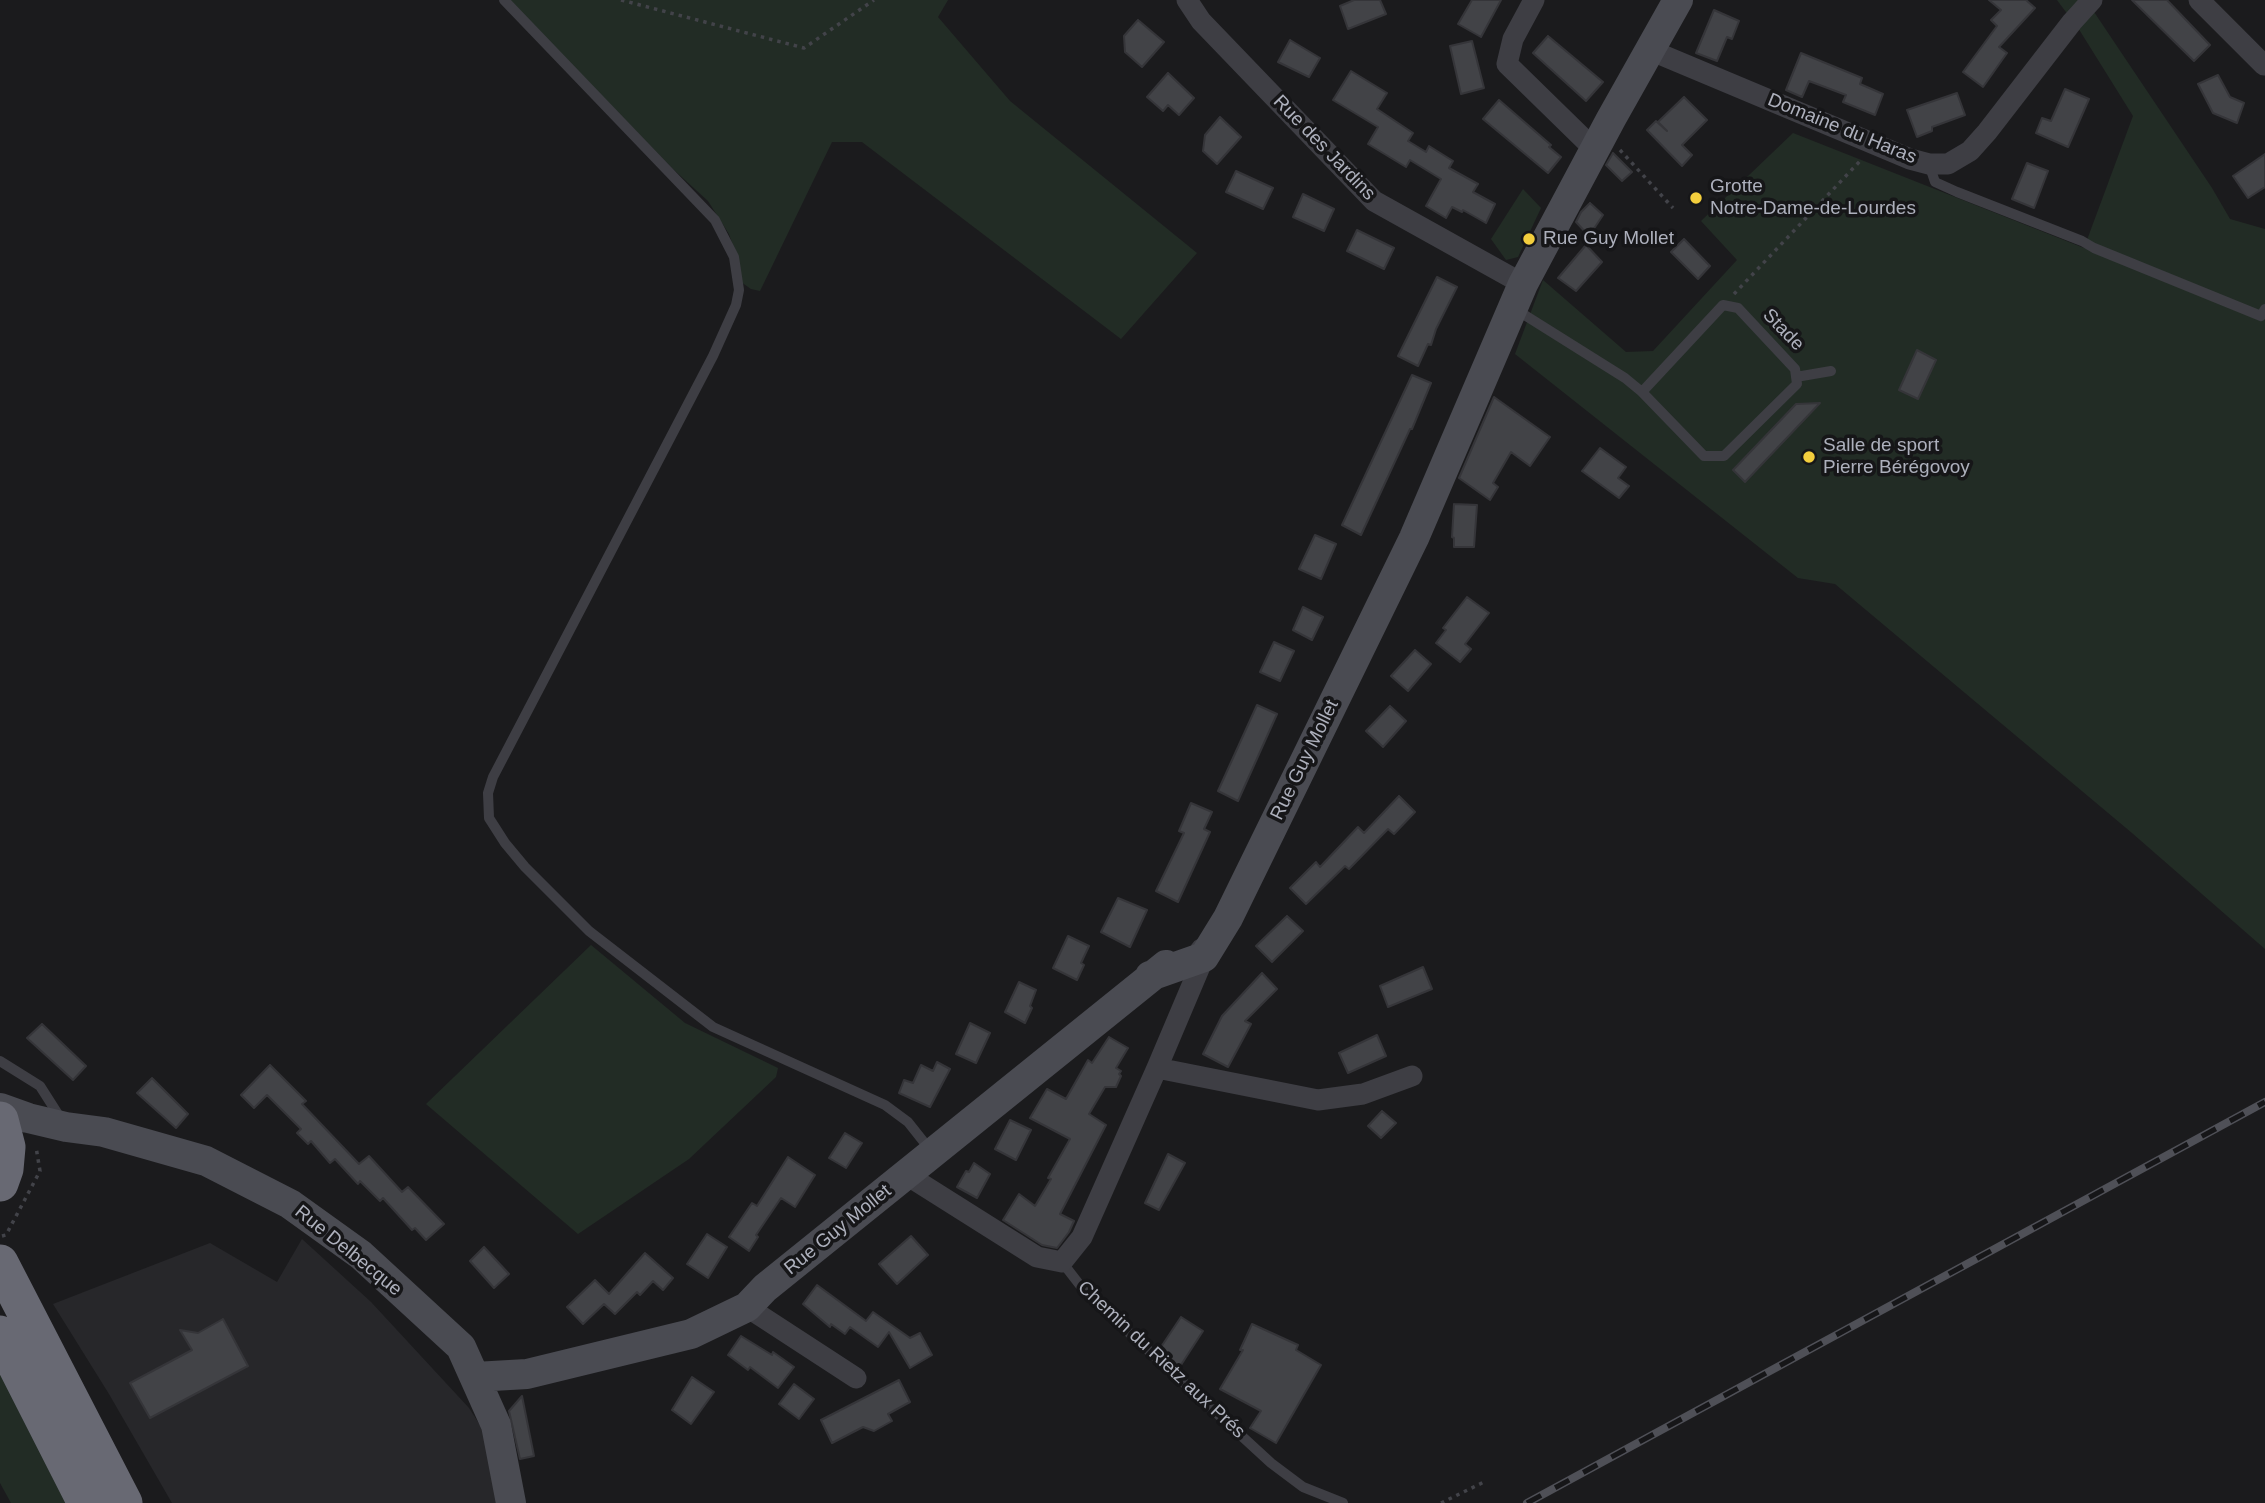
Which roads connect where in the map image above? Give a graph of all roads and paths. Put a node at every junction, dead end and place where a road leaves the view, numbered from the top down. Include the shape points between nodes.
1 (504, 0) edge
2 (621, 0) edge
3 (874, 0) edge
4 (1187, 0) edge
5 (1534, 0) edge
6 (1678, 0) edge
7 (2092, 0) edge
8 (2199, 0) edge
9 (1650, 50) junction
10 (2264, 65) edge
11 (1870, 141) junction
12 (1600, 142) junction
13 (1929, 164) junction
14 (1673, 208) dead end
15 (1518, 296) junction
16 (1723, 305) junction
17 (2265, 309) edge
18 (1831, 370) dead end
19 (1796, 377) junction
20 (1642, 392) junction
21 (1200, 949) junction
22 (0, 1061) edge
23 (1157, 1068) junction
24 (1412, 1076) dead end
25 (0, 1108) edge
26 (0, 1120) edge
27 (66, 1127) junction
28 (933, 1153) junction
29 (907, 1175) junction
30 (2, 1176) edge
31 (1062, 1262) junction
32 (0, 1263) edge
33 (747, 1307) junction
34 (0, 1334) edge
35 (474, 1377) junction
36 (856, 1378) dead end
37 (1486, 1481) dead end
38 (86, 1503) edge
39 (124, 1503) edge
40 (511, 1503) edge
41 (1343, 1503) edge
42 (1441, 1503) edge

1 - 28 lane via 715,220 734,257 739,290 713,356 493,777 489,818 519,860 589,931 713,1027 885,1105 908,1122
2 - 3 path via 804,47
4 - 15 street, Rue des Jardins via 1201,21 1374,201
5 - 12 street via 1513,39 1507,64
6 - 9 street, Rue Guy Mollet
7 - 13 street, Domaine du Haras via 1970,151 1948,164
8 - 10 street
9 - 11 street, Domaine du Haras
9 - 12 street, Rue Guy Mollet
11 - 13 street, Domaine du Haras
11 - 16 path via 1864,157
12 - 14 path
12 - 15 street, Rue Guy Mollet
13 - 17 lane via 1934,182 1957,192 2261,316
15 - 20 lane, Stade
15 - 21 street, Rue Guy Mollet via 1414,538 1228,918
16 - 19 lane, Stade via 1738,308 1796,369
16 - 20 lane
18 - 19 lane
19 - 20 lane, Stade via 1797,384 1724,456 1704,456
21 - 23 street
21 - 28 street, Rue Guy Mollet via 1150,976
22 - 27 lane via 40,1086
23 - 24 street via 1318,1100 1363,1094
23 - 31 street via 1082,1237
25 - 27 street, Rue Delbecque
26 - 30 highway via 7,1147
27 - 30 street, Rue Delbecque via 29,1142
27 - 35 street, Rue Delbecque via 104,1132 206,1161 290,1204 361,1255 461,1347
28 - 29 street, Rue Guy Mollet
29 - 31 street via 1037,1257
29 - 33 street, Rue Guy Mollet
31 - 41 lane, Chemin du Rietz aux Prés via 1086,1293 1271,1463 1303,1487
32 - 39 highway
33 - 35 street, Rue Guy Mollet via 691,1334 527,1374
33 - 36 street
34 - 38 highway
35 - 40 street, Rue Delbecque via 496,1425
37 - 42 path

